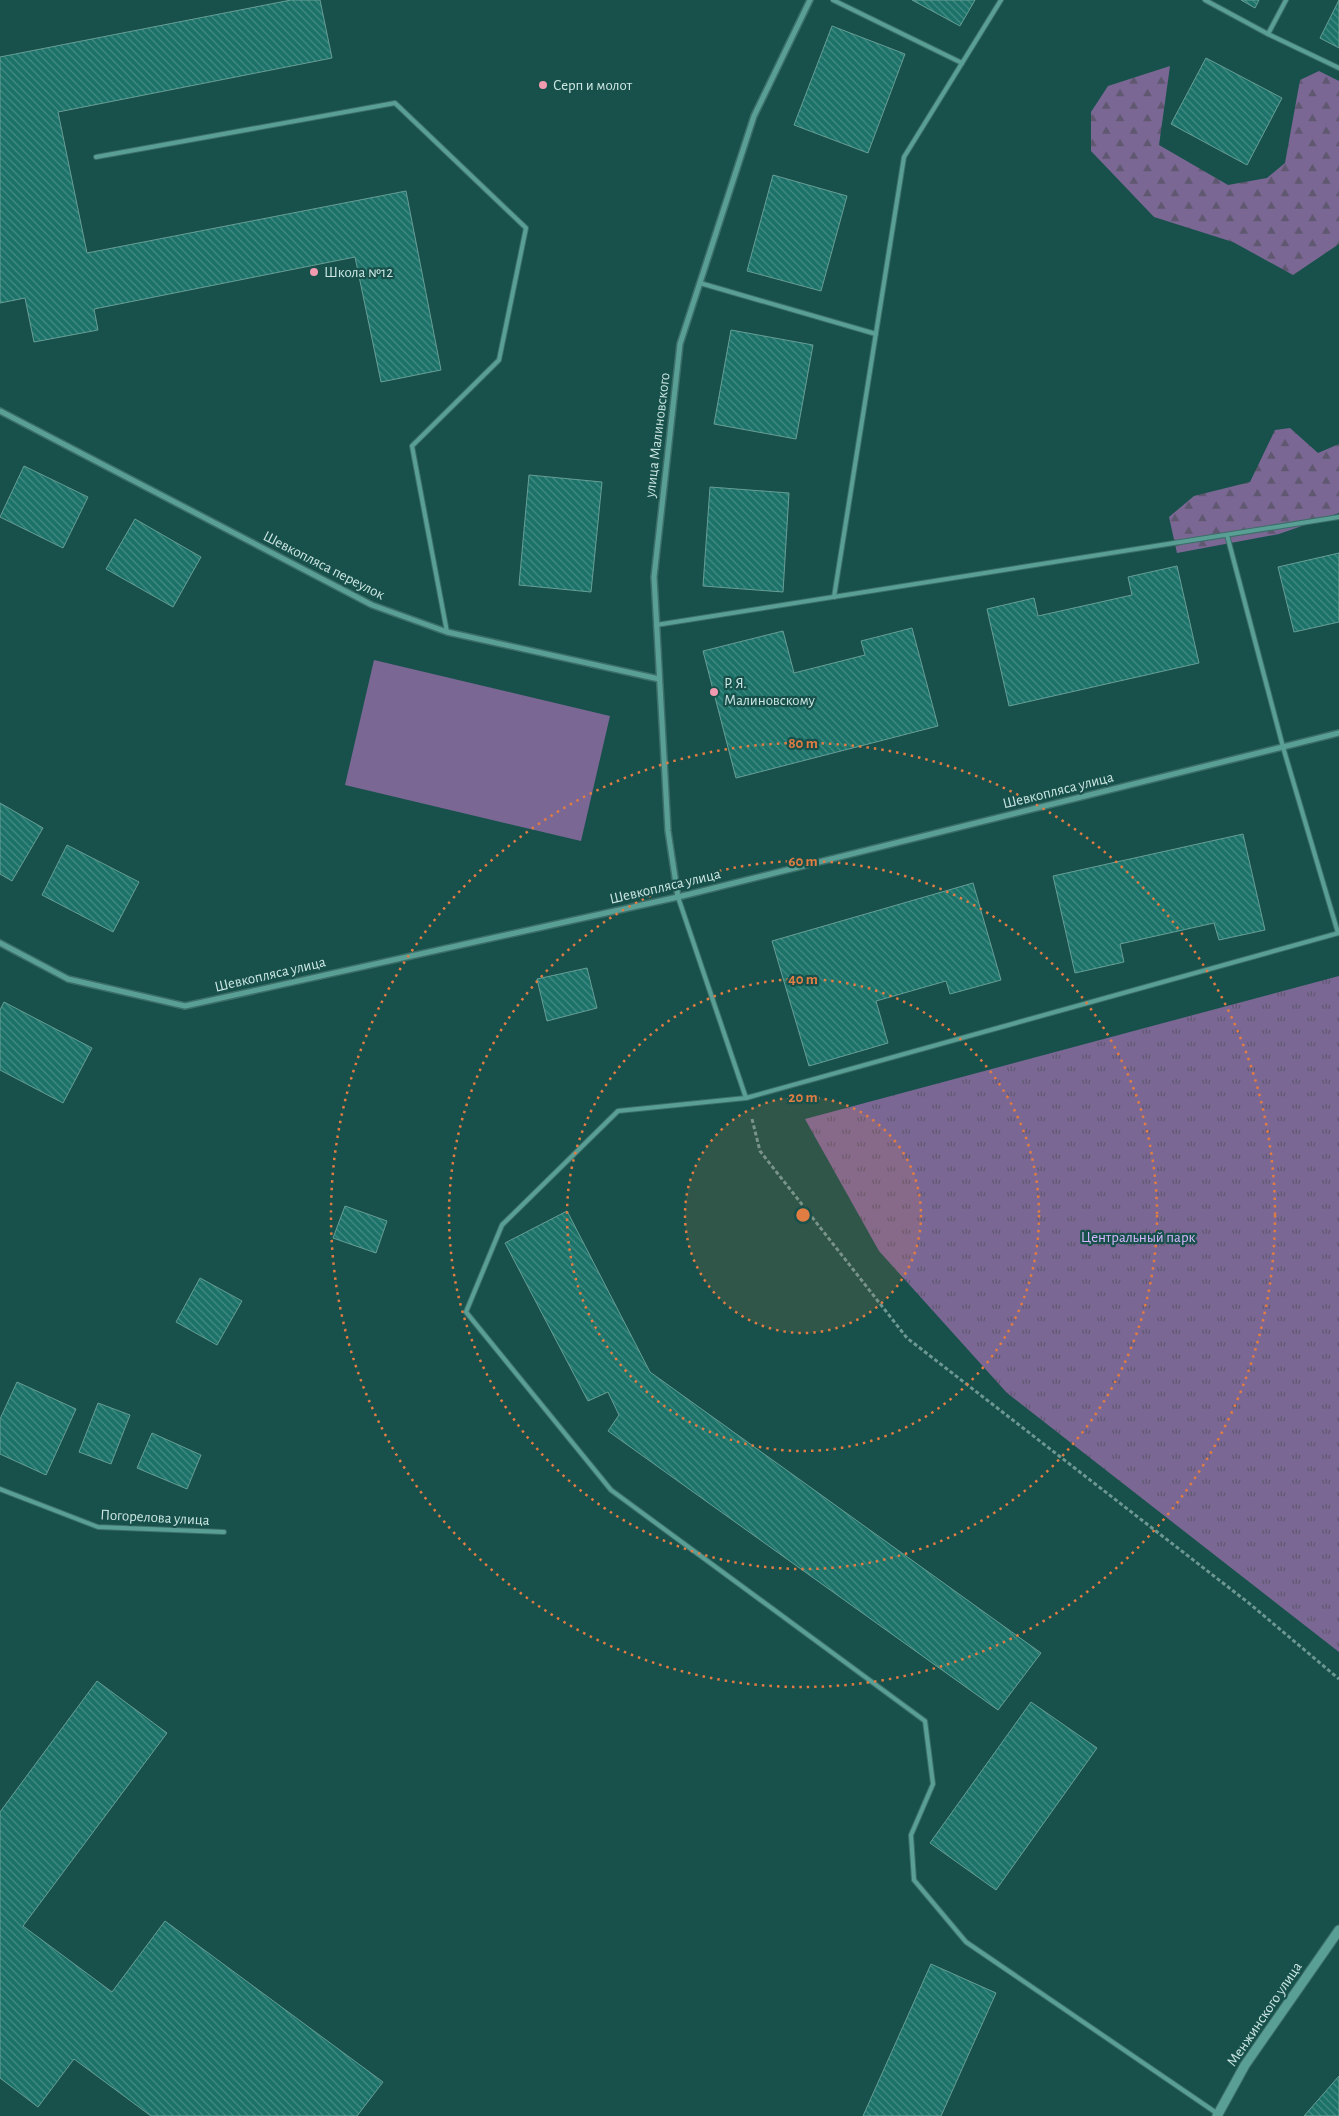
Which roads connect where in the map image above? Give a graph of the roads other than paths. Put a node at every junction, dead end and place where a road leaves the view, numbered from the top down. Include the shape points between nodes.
1 (810, 0) edge
2 (833, 0) edge
3 (1001, 0) edge
4 (1205, 0) edge
5 (1286, 0) edge
6 (1268, 34) junction
7 (962, 63) junction
8 (1339, 68) edge
9 (96, 157) dead end
10 (700, 284) junction
11 (876, 334) junction
12 (0, 411) edge
13 (1339, 517) edge
14 (1227, 534) junction
15 (834, 597) junction
16 (656, 625) junction
17 (447, 632) junction
18 (659, 679) junction
19 (1339, 733) edge
20 (1283, 747) junction
21 (678, 897) junction
22 (1339, 933) edge
23 (0, 943) edge
24 (746, 1098) junction
25 (0, 1490) edge
26 (224, 1532) dead end
27 (1339, 1930) edge
28 (1217, 2115) edge

1 - 10 street, улица Малиновского via 754,116
2 - 7 lane
3 - 7 lane
4 - 6 lane
5 - 6 lane
6 - 8 lane
7 - 11 lane via 904,157
9 - 17 lane via 394,103 526,228 499,360 412,446
10 - 11 lane
10 - 16 street, улица Малиновского via 680,344 654,577
11 - 15 lane
12 - 17 street, Шевкопляса переулок via 372,605
13 - 14 lane
14 - 15 lane
14 - 20 lane
15 - 16 lane
16 - 18 street, улица Малиновского
17 - 18 street, Шевкопляса переулок
18 - 21 street, улица Малиновского via 668,831
19 - 20 street, Шевкопляса улица
20 - 21 street, Шевкопляса улица
20 - 22 lane
21 - 23 street, Шевкопляса улица via 184,1006 68,979
21 - 24 lane
22 - 24 lane
24 - 28 lane via 618,1111 502,1225 466,1312 611,1490 925,1721 933,1784 911,1836 914,1880 966,1942
25 - 26 lane, Погорелова улица via 98,1527
27 - 28 street, Менжинского улица via 1245,2065

